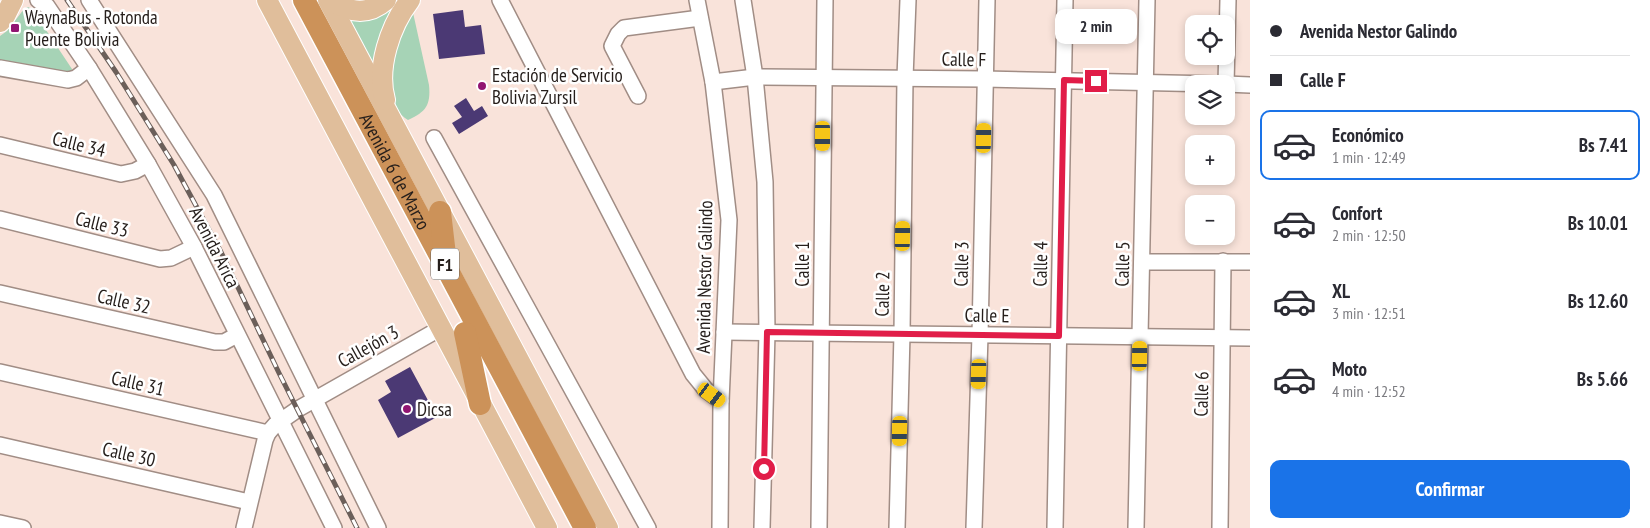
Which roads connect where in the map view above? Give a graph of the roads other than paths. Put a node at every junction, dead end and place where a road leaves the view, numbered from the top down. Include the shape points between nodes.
1 (13, 0) edge
2 (38, 0) edge
3 (88, 0) edge
4 (257, 0) edge
5 (267, 0) edge
6 (289, 0) edge
7 (304, 0) edge
8 (329, 0) edge
9 (386, 0) edge
10 (410, 0) edge
11 (500, 0) edge
12 (697, 0) edge
13 (743, 0) edge
14 (825, 0) edge
15 (908, 0) edge
16 (987, 0) edge
17 (1065, 0) edge
18 (1147, 0) edge
19 (1228, 0) edge
20 (700, 18) junction
21 (278, 20) junction
22 (0, 22) edge
23 (0, 68) edge
24 (89, 68) junction
25 (1226, 75) edge
26 (755, 77) junction
27 (823, 78) junction
28 (905, 78) junction
29 (984, 79) junction
30 (1064, 80) junction
31 (712, 82) junction
32 (1145, 82) junction
33 (1185, 83) edge
34 (1235, 84) edge
35 (1250, 85) edge
36 (638, 96) dead end
37 (390, 119) junction
38 (434, 138) dead end
39 (0, 145) edge
40 (148, 164) junction
41 (440, 212) junction
42 (0, 219) edge
43 (194, 247) junction
44 (1142, 262) junction
45 (1223, 262) junction
46 (1250, 262) edge
47 (447, 269) junction
48 (0, 292) edge
49 (441, 328) junction
50 (724, 332) junction
51 (767, 332) junction
52 (465, 333) junction
53 (821, 333) junction
54 (902, 334) junction
55 (237, 335) junction
56 (980, 335) junction
57 (1059, 336) junction
58 (1140, 337) junction
59 (1222, 338) junction
60 (1250, 338) edge
61 (0, 372) edge
62 (315, 399) junction
63 (721, 401) junction
64 (480, 404) junction
65 (280, 421) junction
66 (268, 433) junction
67 (0, 445) edge
68 (249, 502) junction
69 (0, 523) edge
70 (23, 528) edge
71 (244, 528) edge
72 (334, 528) edge
73 (378, 528) edge
74 (546, 528) edge
75 (569, 528) edge
76 (585, 528) edge
77 (608, 528) edge
78 (648, 528) edge
79 (720, 528) edge
80 (762, 528) edge
81 (819, 528) edge
82 (897, 528) edge
83 (974, 528) edge
84 (1055, 528) edge
85 (1136, 528) edge
86 (1220, 528) edge

1 - 22 main road
2 - 24 street, Avenida Arica via 47,6
3 - 62 street, Avenida Arica via 214,196
4 - 21 main road
5 - 21 main road, Avenida 6 de Marzo
6 - 52 highway, Avenida 6 de Marzo / F1
7 - 47 highway, Avenida 6 de Marzo / F1
8 - 9 main road via 354,11 366,12
8 - 37 main road, Avenida 6 de Marzo
10 - 37 main road via 394,28 382,79
11 - 63 street via 693,374
12 - 20 street, Avenida Nestor Galindo
13 - 26 street
14 - 27 street, Calle 1
15 - 28 street, Calle 2
16 - 29 street, Calle 3
17 - 30 street, Calle 4
18 - 32 street, Calle 5
19 - 25 street
20 - 31 street, Avenida Nestor Galindo
20 - 36 street via 624,28 618,34 612,46
21 - 49 main road, Avenida 6 de Marzo
23 - 24 street via 68,80
24 - 40 street, Avenida Arica
26 - 27 street, Calle F
26 - 31 street, Calle F
26 - 51 street via 765,182
27 - 28 street, Calle F
27 - 53 street, Calle 1
28 - 29 street, Calle F
28 - 54 street, Calle 2
29 - 30 street, Calle F
29 - 56 street, Calle 3
30 - 32 street, Calle F
30 - 57 street, Calle 4
31 - 50 street, Avenida Nestor Galindo via 729,220
32 - 33 street, Calle F
32 - 44 street, Calle 5
34 - 35 street
37 - 41 main road, Avenida 6 de Marzo
38 - 78 street
39 - 40 street, Calle 34 via 121,174
40 - 43 street, Avenida Arica
41 - 47 highway
41 - 77 main road, Avenida 6 de Marzo
42 - 43 street, Calle 33 via 160,258 171,258
43 - 55 street, Avenida Arica
44 - 45 street
44 - 58 street, Calle 5
45 - 46 street
45 - 59 street, Calle 6
47 - 76 highway, Avenida 6 de Marzo / F1
48 - 55 street, Calle 32 via 215,342 224,342
49 - 62 street, Callejón 3
49 - 64 main road, Avenida 6 de Marzo
50 - 51 street, Calle E
50 - 63 street, Avenida Nestor Galindo
51 - 53 street, Calle E
51 - 80 street
52 - 64 highway
52 - 75 highway, Avenida 6 de Marzo / F1
53 - 54 street, Calle E
53 - 81 street, Calle 1
54 - 56 street, Calle E
54 - 82 street, Calle 2
55 - 65 street, Avenida Arica
56 - 57 street, Calle E
56 - 83 street, Calle 3
57 - 58 street, Calle E
57 - 84 street, Calle 4
58 - 59 street, Calle E
58 - 85 street, Calle 5
59 - 60 street, Calle E
59 - 86 street, Calle 6
61 - 66 street, Calle 31
62 - 65 street, Callejón 3
62 - 73 street, Avenida Arica
63 - 79 street, Avenida Nestor Galindo
64 - 74 main road, Avenida 6 de Marzo
65 - 66 street, Callejón 3
65 - 72 street, Avenida Arica
66 - 68 street
67 - 68 street, Calle 30
68 - 71 street
69 - 70 street

